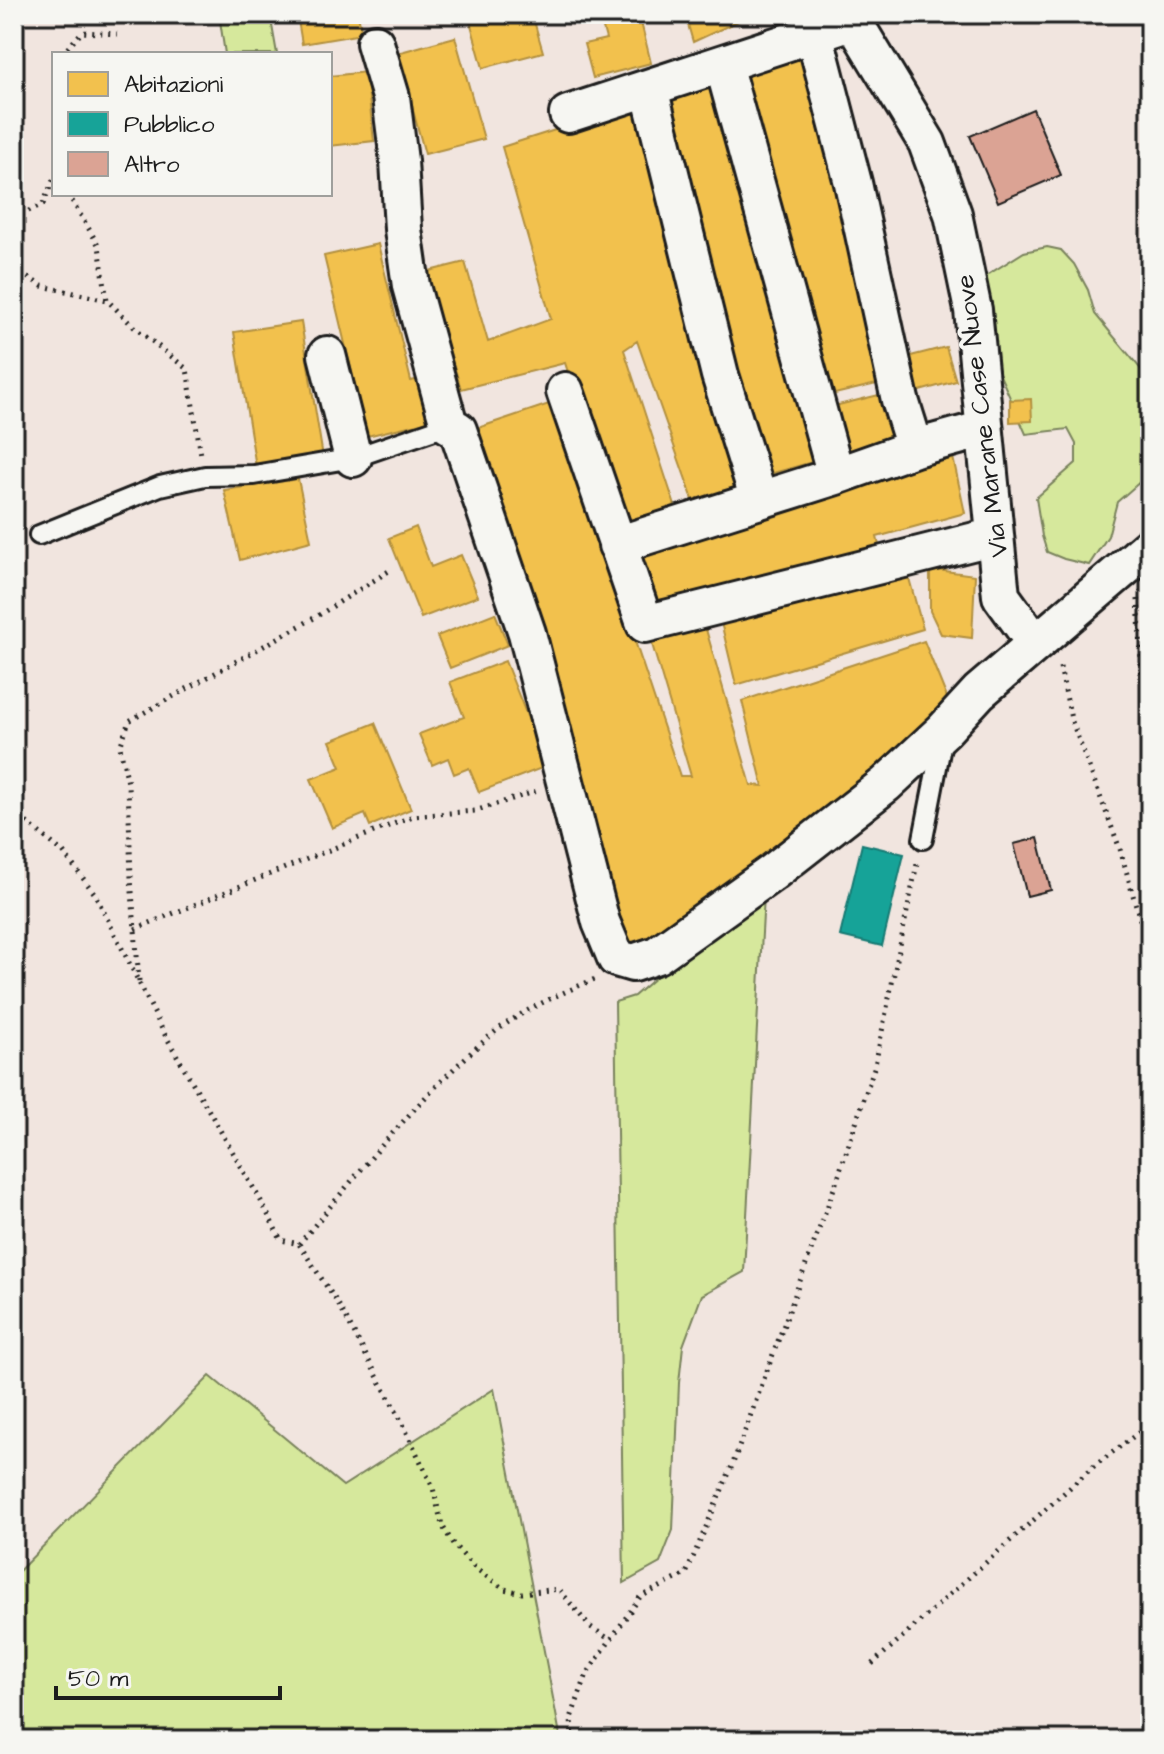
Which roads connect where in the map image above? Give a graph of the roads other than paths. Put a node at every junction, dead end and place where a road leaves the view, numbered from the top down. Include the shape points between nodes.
1 (851, 17) edge
2 (814, 33) junction
3 (375, 43) dead end
4 (723, 64) junction
5 (649, 88) junction
6 (568, 114) dead end
7 (327, 355) dead end
8 (565, 391) dead end
9 (449, 425) junction
10 (984, 429) junction
11 (915, 448) junction
12 (353, 458) junction
13 (836, 476) junction
14 (759, 500) junction
15 (39, 535) dead end
16 (995, 536) junction
17 (617, 545) junction
18 (1143, 552) edge
19 (1035, 643) junction
20 (944, 730) junction
21 (923, 839) road end

1 - 2 street
1 - 10 street, Via Marane Case Nuove via 927,143 953,214 973,310
2 - 4 street
2 - 11 street
3 - 9 street via 391,97 411,286
4 - 5 street
4 - 13 street
5 - 6 street
5 - 14 street via 720,375
7 - 12 street
8 - 17 street
9 - 12 lane
9 - 20 street via 458,430 527,633 601,922 616,958 633,963 657,955 886,784
10 - 11 street
10 - 16 street, Via Marane Case Nuove
11 - 13 street
12 - 15 lane via 160,486
13 - 14 street
14 - 17 street
16 - 17 street via 645,624
16 - 19 street, Via Marane Case Nuove via 1001,596
18 - 19 street
19 - 20 street
20 - 21 lane

